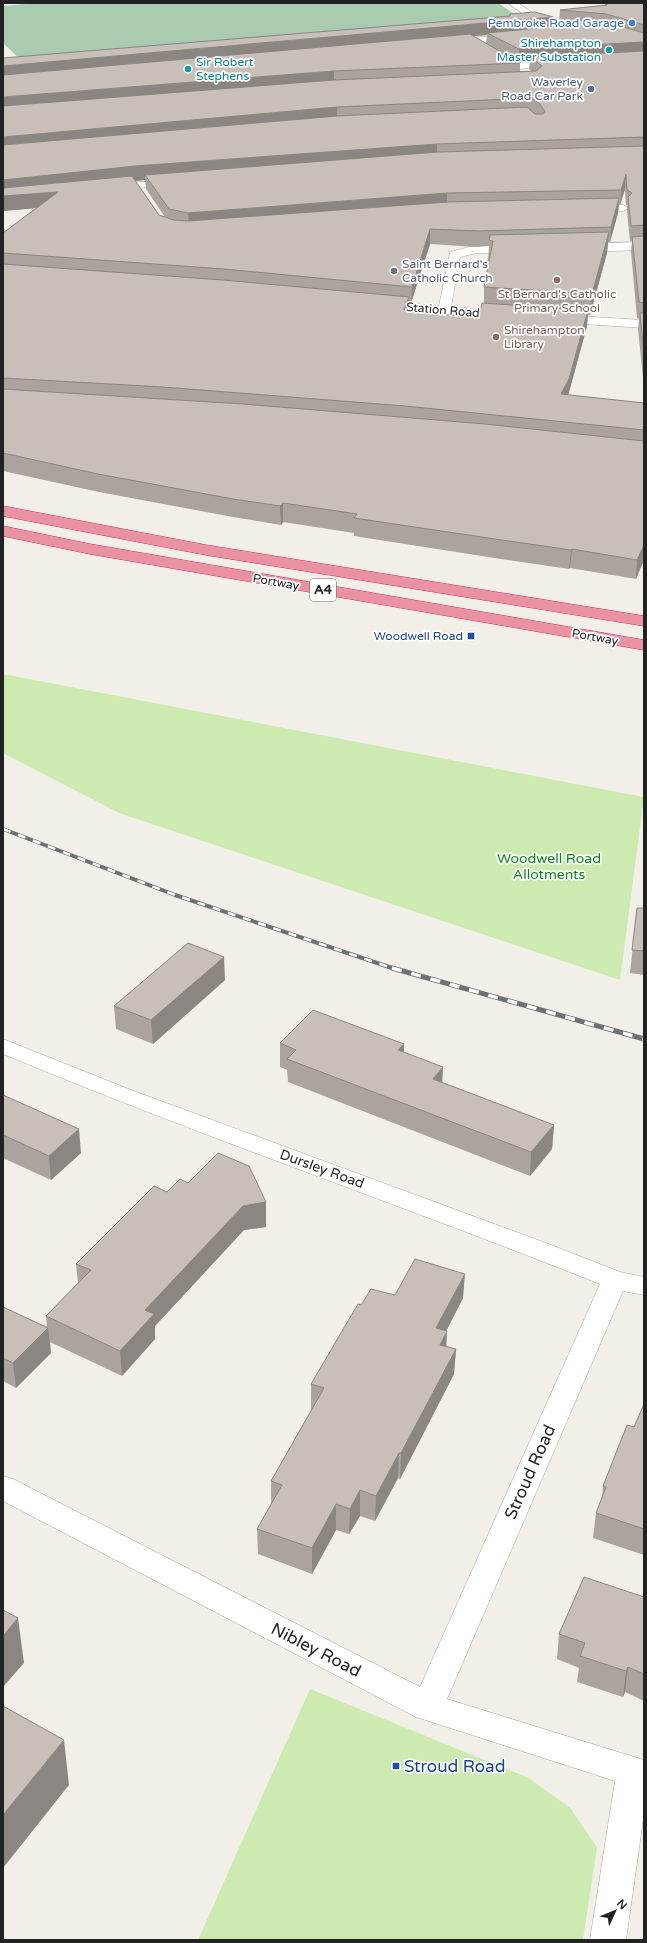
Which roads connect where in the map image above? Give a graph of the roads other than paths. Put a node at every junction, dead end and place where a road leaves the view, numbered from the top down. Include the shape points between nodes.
1 (512, 3) edge
2 (549, 34) edge
3 (522, 37) edge
4 (470, 41) junction
5 (438, 44) edge
6 (486, 50) edge
7 (568, 63) edge
8 (529, 74) edge
9 (184, 181) edge
10 (136, 185) junction
11 (97, 189) edge
12 (144, 197) edge
13 (623, 208) edge
14 (576, 209) edge
15 (644, 246) edge
16 (567, 248) edge
17 (528, 249) edge
18 (365, 303) edge
19 (444, 311) junction
20 (522, 316) edge
21 (546, 318) edge
22 (644, 324) edge
23 (3, 511) edge
24 (3, 531) edge
25 (644, 621) edge
26 (644, 646) edge
27 (3, 1046) edge
28 (614, 1280) junction
29 (644, 1286) edge
30 (3, 1487) edge
31 (427, 1707) junction
32 (638, 1774) edge
33 (608, 1940) edge

1 - 2 street via 540,22 561,29
3 - 4 street
4 - 5 street
4 - 6 street
7 - 8 street via 513,65
9 - 10 street
10 - 11 street
10 - 12 street
13 - 14 street
15 - 16 street
17 - 19 street via 475,250 454,255
18 - 19 street, Station Road
19 - 20 street, Station Road
21 - 22 street
23 - 25 highway, Portway / A4 via 206,550
24 - 26 highway, Portway / A4 via 90,549
27 - 28 street, Dursley Road via 123,1095
28 - 29 street, Dursley Road
28 - 31 street, Stroud Road
30 - 31 street, Nibley Road
31 - 32 street, Nibley Road
32 - 33 street

